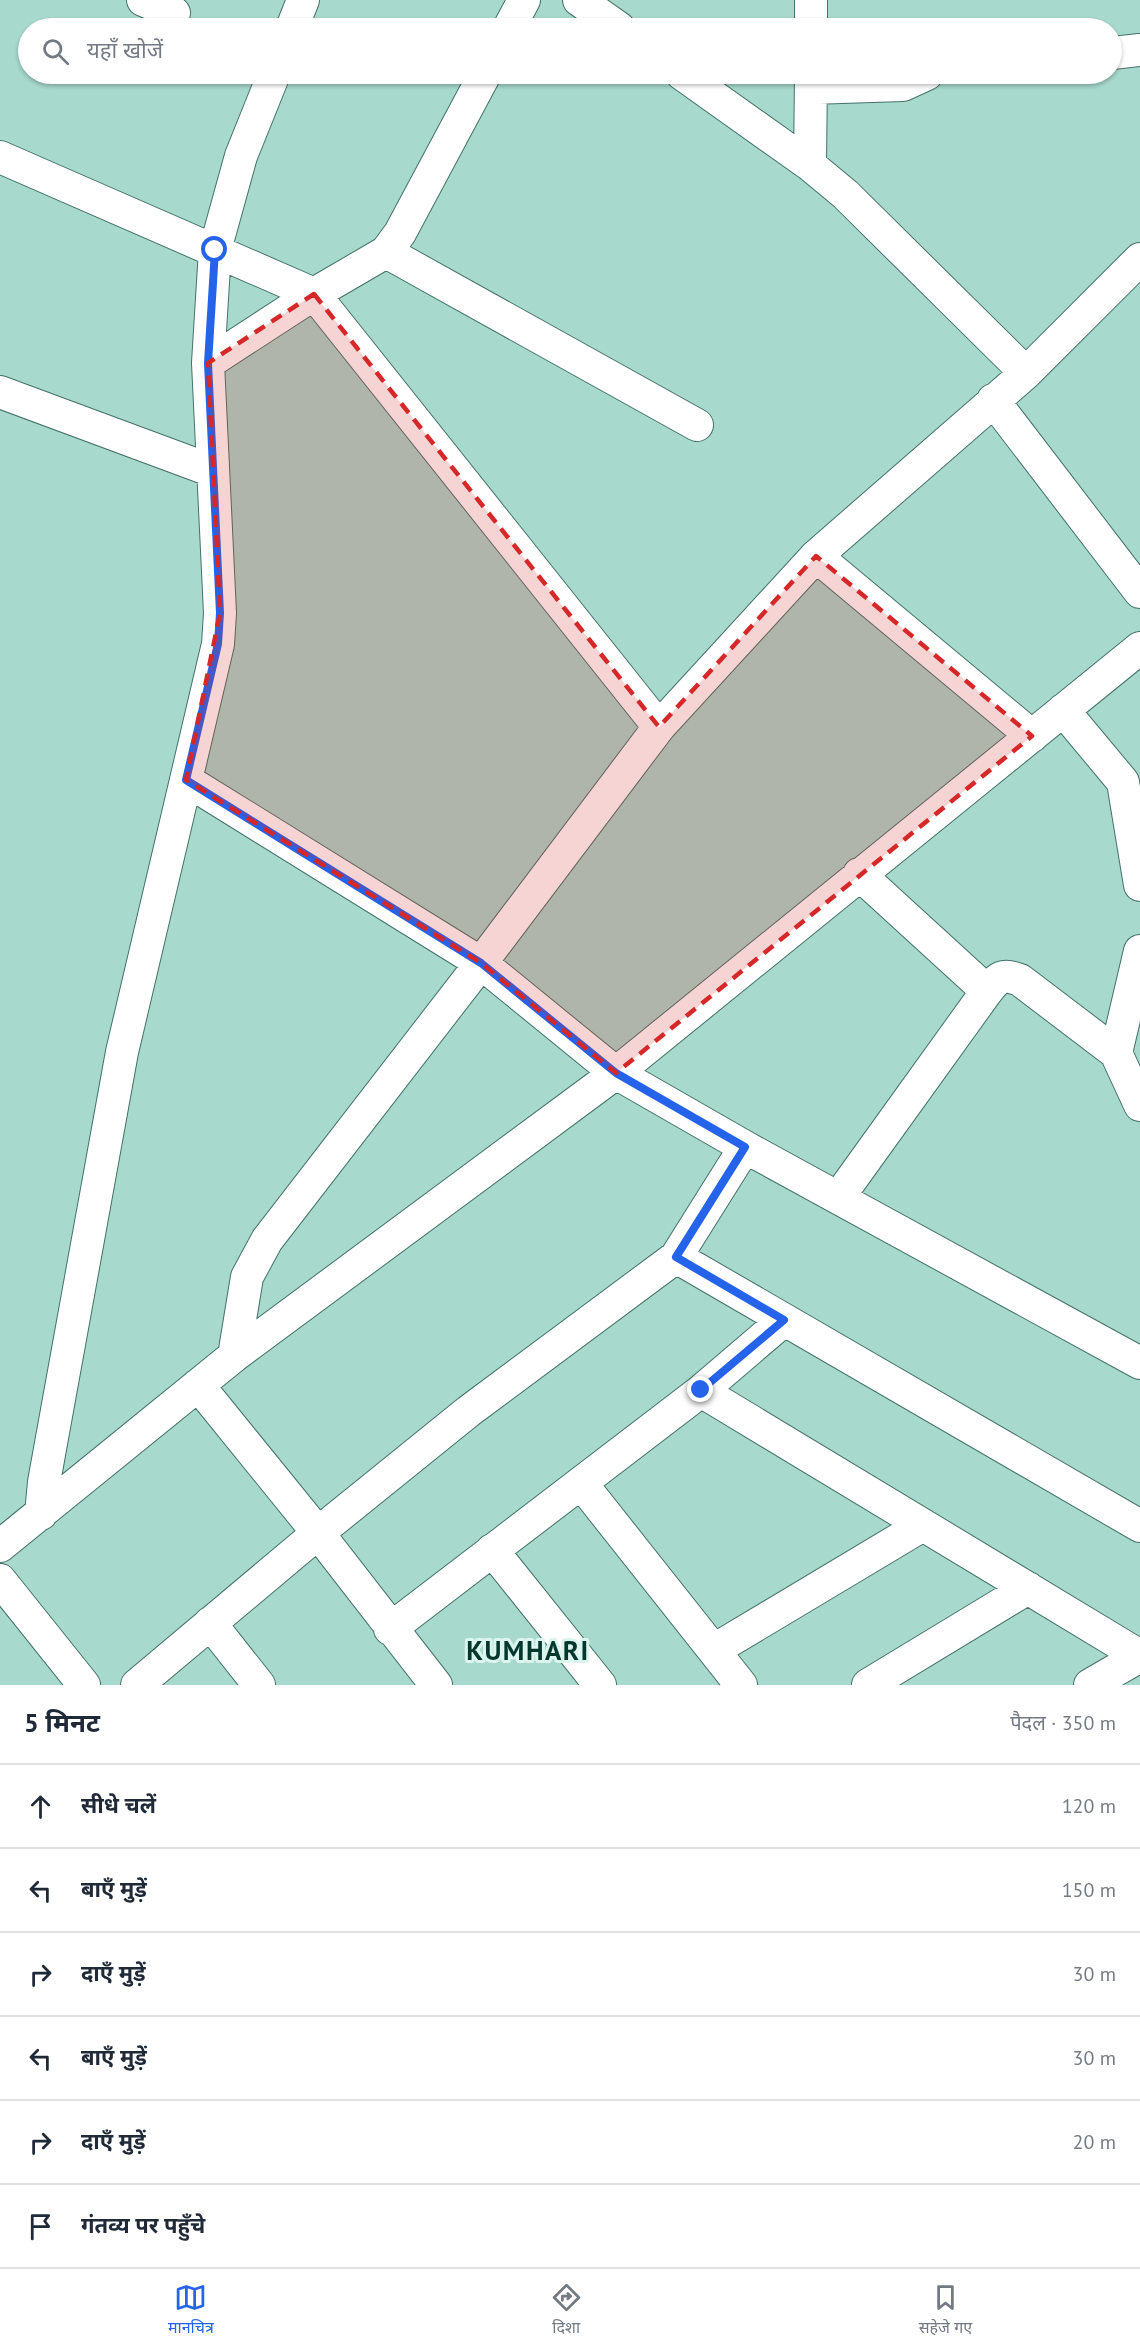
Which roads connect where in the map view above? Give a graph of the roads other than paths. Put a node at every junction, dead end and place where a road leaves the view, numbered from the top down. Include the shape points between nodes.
1 (143, 0) edge
2 (303, 0) edge
3 (524, 0) edge
4 (811, 0) edge
5 (586, 2) edge
6 (174, 13) dead end
7 (296, 18) edge
8 (514, 18) edge
9 (606, 18) edge
10 (811, 18) edge
11 (1140, 50) edge
12 (1122, 52) edge
13 (270, 84) edge
14 (480, 84) edge
15 (696, 84) edge
16 (811, 84) edge
17 (880, 84) edge
18 (905, 84) edge
19 (0, 157) edge
20 (810, 165) junction
21 (215, 250) junction
22 (386, 252) junction
23 (1140, 259) edge
24 (314, 294) junction
25 (208, 363) junction
26 (1026, 373) junction
27 (0, 392) edge
28 (993, 400) junction
29 (697, 424) dead end
30 (213, 471) junction
31 (816, 556) junction
32 (1140, 591) edge
33 (1140, 648) edge
34 (1064, 710) junction
35 (659, 727) junction
36 (1032, 736) junction
37 (186, 780) junction
38 (1131, 784) edge
39 (859, 874) junction
40 (1140, 885) edge
41 (1140, 951) edge
42 (481, 963) junction
43 (987, 991) junction
44 (1116, 1053) junction
45 (616, 1073) junction
46 (1140, 1105) edge
47 (745, 1147) junction
48 (838, 1197) junction
49 (676, 1257) junction
50 (784, 1320) junction
51 (234, 1356) junction
52 (1140, 1363) edge
53 (198, 1385) junction
54 (701, 1390) junction
55 (581, 1483) junction
56 (41, 1514) junction
57 (923, 1525) junction
58 (1140, 1526) edge
59 (318, 1533) junction
60 (0, 1546) edge
61 (492, 1551) junction
62 (0, 1580) edge
63 (1028, 1588) junction
64 (210, 1623) junction
65 (390, 1629) junction
66 (714, 1650) junction
67 (84, 1685) edge
68 (137, 1685) edge
69 (259, 1685) edge
70 (436, 1685) edge
71 (600, 1685) edge
72 (741, 1685) edge
73 (868, 1685) edge
74 (1090, 1685) edge

1 - 6 street
2 - 7 street
3 - 8 street
4 - 10 street
5 - 9 street
11 - 12 street
13 - 21 street via 241,156
14 - 22 street
15 - 20 street
16 - 20 street
17 - 18 street
19 - 21 street
20 - 26 street via 845,194
21 - 24 street
21 - 25 street
22 - 24 street
22 - 29 street
23 - 26 street
24 - 25 street
24 - 35 street
25 - 30 street
26 - 28 street
27 - 30 street
28 - 31 street
28 - 32 street
30 - 37 street via 218,644
31 - 35 street
31 - 36 street
33 - 34 street
34 - 36 street
34 - 38 street
35 - 42 street
36 - 39 street
37 - 42 street
37 - 56 street via 122,1052
38 - 40 street
39 - 43 street
39 - 45 street
41 - 44 street
42 - 45 street
42 - 51 street via 263,1246 247,1277
43 - 44 street via 997,978 1008,975 1020,980
43 - 48 street
44 - 46 street
45 - 47 street
45 - 51 street
47 - 48 street
47 - 49 street
48 - 52 street
49 - 50 street
49 - 59 street via 469,1411
50 - 54 street
50 - 58 street
51 - 53 street
53 - 56 street
53 - 59 street
54 - 55 street
54 - 57 street
55 - 61 street
55 - 66 street
56 - 60 street
57 - 63 street
57 - 66 street
59 - 64 street
59 - 65 street
61 - 65 street
61 - 71 street
62 - 67 street
63 - 73 street
63 - 74 street via 1140,1656
64 - 68 street
64 - 69 street
65 - 70 street
66 - 72 street

